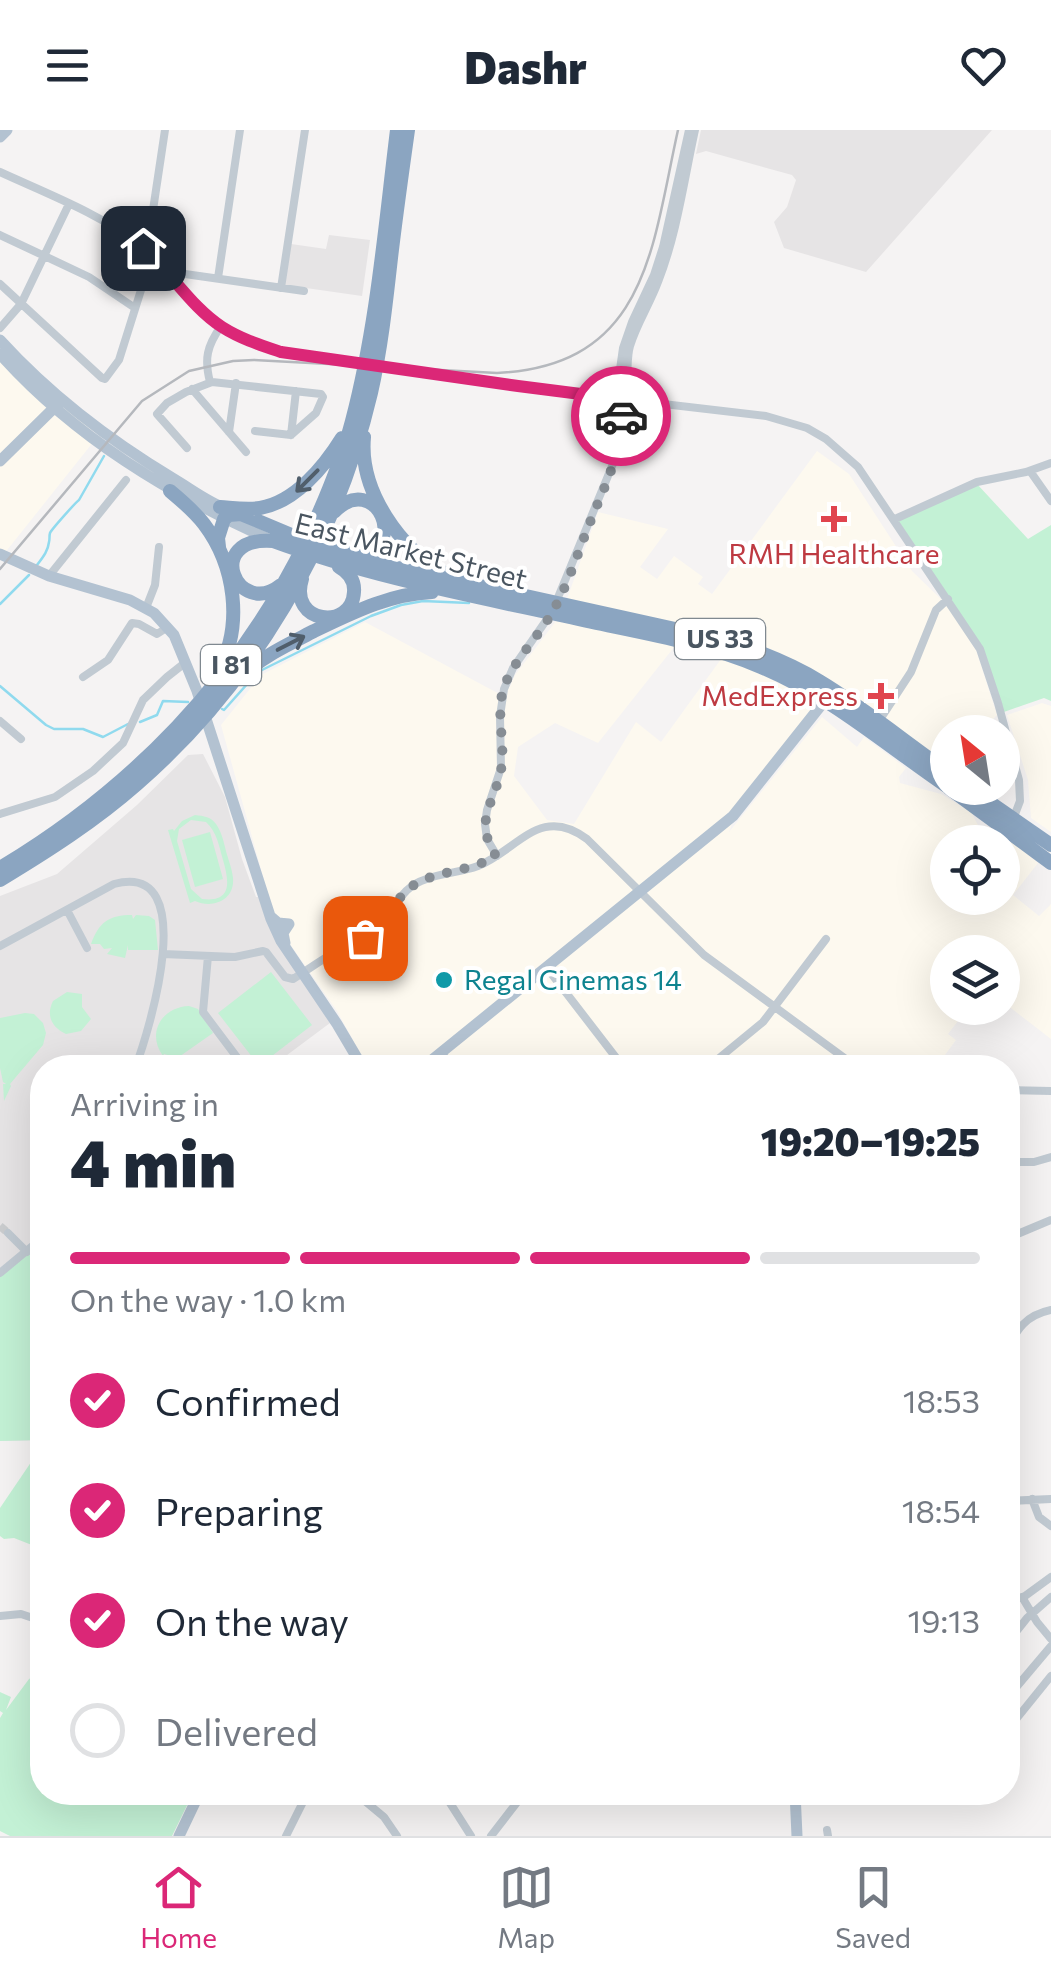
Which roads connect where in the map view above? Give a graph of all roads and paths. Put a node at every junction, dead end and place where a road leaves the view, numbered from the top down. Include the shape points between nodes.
1 (8, 130) edge
2 (165, 130) edge
3 (240, 130) edge
4 (304, 130) edge
5 (397, 130) edge
6 (408, 130) edge
7 (692, 130) edge
8 (0, 137) edge
9 (0, 172) edge
10 (69, 204) junction
11 (0, 235) edge
12 (149, 253) junction
13 (45, 256) junction
14 (170, 275) junction
15 (218, 278) junction
16 (0, 284) edge
17 (281, 288) junction
18 (304, 291) dead end
19 (22, 304) junction
20 (135, 308) junction
21 (220, 326) junction
22 (0, 328) edge
23 (0, 340) edge
24 (373, 352) junction
25 (0, 354) edge
26 (210, 382) junction
27 (236, 384) junction
28 (192, 389) junction
29 (296, 391) junction
30 (365, 392) junction
31 (620, 399) junction
32 (58, 404) junction
33 (255, 431) dead end
34 (228, 432) junction
35 (290, 434) junction
36 (188, 448) dead end
37 (246, 452) dead end
38 (121, 453) junction
39 (0, 461) edge
40 (1051, 463) edge
41 (1030, 471) junction
42 (126, 480) dead end
43 (170, 490) junction
44 (1051, 501) edge
45 (222, 513) junction
46 (895, 519) junction
47 (328, 521) junction
48 (393, 524) junction
49 (273, 541) junction
50 (294, 543) junction
51 (159, 546) dead end
52 (219, 547) junction
53 (0, 554) edge
54 (347, 554) junction
55 (321, 558) junction
56 (393, 572) junction
57 (49, 576) junction
58 (288, 577) junction
59 (460, 581) junction
60 (469, 595) junction
61 (948, 600) junction
62 (146, 608) junction
63 (554, 608) junction
64 (168, 627) junction
65 (668, 632) junction
66 (184, 667) junction
67 (83, 678) dead end
68 (829, 694) junction
69 (206, 697) junction
70 (0, 721) edge
71 (878, 721) junction
72 (20, 739) dead end
73 (903, 750) junction
74 (930, 764) edge
75 (930, 772) edge
76 (977, 805) edge
77 (988, 805) edge
78 (0, 812) edge
79 (1010, 825) junction
80 (1020, 830) edge
81 (1020, 834) edge
82 (1051, 846) edge
83 (496, 856) junction
84 (1051, 863) edge
85 (0, 868) edge
86 (0, 880) edge
87 (640, 893) junction
88 (66, 910) junction
89 (826, 939) dead end
90 (0, 946) edge
91 (87, 948) dead end
92 (163, 954) junction
93 (208, 956) junction
94 (547, 968) junction
95 (303, 973) junction
96 (775, 1008) junction
97 (441, 1052) junction
98 (139, 1055) edge
99 (235, 1055) edge
100 (355, 1055) edge
101 (437, 1055) edge
102 (443, 1055) edge
103 (614, 1055) edge
104 (723, 1055) edge
105 (840, 1055) edge
106 (1020, 1090) edge
107 (1051, 1091) edge
108 (1051, 1157) edge
109 (1020, 1162) edge
110 (1051, 1220) edge
111 (1020, 1233) edge
112 (8, 1234) dead end
113 (30, 1249) edge
114 (27, 1252) junction
115 (0, 1273) edge
116 (1051, 1310) edge
117 (1020, 1327) edge
118 (1051, 1498) edge
119 (1032, 1499) junction
120 (1020, 1500) edge
121 (1051, 1526) edge
122 (1051, 1577) edge
123 (1022, 1597) joint
124 (1051, 1597) edge
125 (1033, 1615) junction
126 (0, 1616) edge
127 (30, 1617) edge
128 (1020, 1627) edge
129 (1051, 1642) edge
130 (1051, 1676) edge
131 (1020, 1682) edge
132 (1020, 1714) edge
133 (194, 1805) edge
134 (302, 1805) edge
135 (370, 1805) edge
136 (451, 1805) edge
137 (514, 1805) edge
138 (792, 1805) edge
139 (795, 1805) edge
140 (180, 1836) edge
141 (286, 1836) edge
142 (397, 1836) edge
143 (470, 1836) edge
144 (490, 1836) edge
145 (789, 1836) edge
146 (797, 1836) edge

1 - 8 main road
2 - 12 street
3 - 15 street
4 - 17 street
5 - 24 highway, I 81
6 - 24 highway, I 81
7 - 31 street via 668,252 628,351
9 - 10 street
10 - 12 street
10 - 13 street
11 - 13 street
12 - 14 street
12 - 20 street
13 - 19 street
13 - 20 street
14 - 15 street
14 - 21 street
15 - 17 street
16 - 19 street
17 - 18 street
19 - 20 street via 102,378 116,366
19 - 22 street
21 - 26 street via 206,353
21 - 31 street via 281,352
23 - 32 main road, East Market Street / US 33
24 - 30 highway, I 81
25 - 32 main road, East Market Street / US 33
26 - 27 street
26 - 28 street
27 - 29 street
27 - 34 street
28 - 34 street
28 - 36 street via 157,414
29 - 35 street
29 - 35 street via 324,397
30 -> 45 highway via 335,450 294,494 263,508
30 - 47 highway, I 81 via 351,460
30 - 48 highway via 364,463
30 - 58 highway, I 81
31 - 46 street via 766,416 807,428 858,467
31 - 63 street via 619,450
32 - 38 main road, East Market Street / US 33
32 - 39 main road
33 - 35 street
34 - 37 street
38 - 43 main road, East Market Street / US 33
38 - 45 main road, East Market Street / US 33
40 - 41 street
41 - 44 street
41 - 46 street via 977,482
42 - 57 street
43 - 45 main road, East Market Street / US 33
43 - 52 highway
45 - 49 main road, East Market Street / US 33
45 - 50 highway, East Market Street / US 33 via 241,514
45 - 52 highway
46 - 61 street
47 - 54 highway via 351,500 379,509 385,526 380,542
47 - 55 highway, I 81
48 - 56 highway
48 - 59 highway via 424,560
49 - 50 highway, East Market Street / US 33
49 - 58 highway via 242,546 234,574 248,592 260,595
50 - 55 highway, East Market Street / US 33
51 - 62 street
52 - 69 highway via 233,596 232,631
53 - 57 main road
54 - 55 highway, East Market Street / US 33
54 - 56 highway, East Market Street / US 33
55 - 56 highway, East Market Street / US 33
55 - 69 highway, I 81 via 265,636
56 - 59 highway, East Market Street / US 33
56 - 60 highway, East Market Street / US 33
57 - 62 main road
58 - 69 highway, I 81
59 - 63 highway, East Market Street / US 33
60 - 63 highway, East Market Street / US 33
69 -> 60 highway via 267,656 366,606 413,594
61 - 71 street via 936,610 910,675
61 - 79 street via 980,649 1020,780
62 - 64 main road
63 - 65 highway, East Market Street / US 33
63 - 65 highway, East Market Street / US 33 via 642,632
63 - 83 street via 502,696 502,768 485,824
64 - 66 main road
64 - 67 street via 157,634 132,624 108,660
65 - 68 highway, East Market Street / US 33
65 - 68 highway, East Market Street / US 33 via 760,652 812,677
66 - 69 main road
66 - 78 street via 143,700 123,743 102,763 55,797
68 - 71 highway, East Market Street / US 33
68 - 73 highway, East Market Street / US 33
68 - 87 main road via 733,816
69 - 85 highway, I 81 via 106,795
69 - 86 highway, I 81 via 174,749 123,796
69 - 95 main road via 208,728 269,914 289,924 286,948
70 - 72 street
71 - 73 highway, East Market Street / US 33
73 - 74 highway, East Market Street / US 33
73 - 75 highway, East Market Street / US 33
76 - 79 highway, East Market Street / US 33
77 - 79 highway, East Market Street / US 33
80 - 82 highway, East Market Street / US 33
81 - 84 highway, East Market Street / US 33
83 - 87 street via 530,832 563,827 586,838
83 - 95 street via 414,886 374,932
87 - 94 main road
87 - 96 street via 698,950
88 - 90 street
88 - 91 street
88 - 92 street via 116,883 140,884 160,907
89 - 96 street
92 - 93 street
92 - 98 street
93 - 95 street via 263,951 287,978
93 - 99 street via 203,1012
94 - 97 main road
94 - 103 street
95 - 100 main road
96 - 104 street
96 - 105 street
97 - 101 main road
97 - 102 street
106 - 107 street
108 - 109 street
110 - 111 street
112 - 114 street
113 - 114 street
114 - 115 street
116 - 117 street
118 - 119 street
119 - 120 street
119 - 121 street
122 - 123 street
123 - 125 street
124 - 125 street
125 - 128 street
125 - 129 street
126 - 127 street
129 - 131 street
130 - 132 street
133 - 140 main road
134 - 141 street
135 - 142 street
136 - 143 street
137 - 144 street
138 - 145 main road
139 - 146 main road

